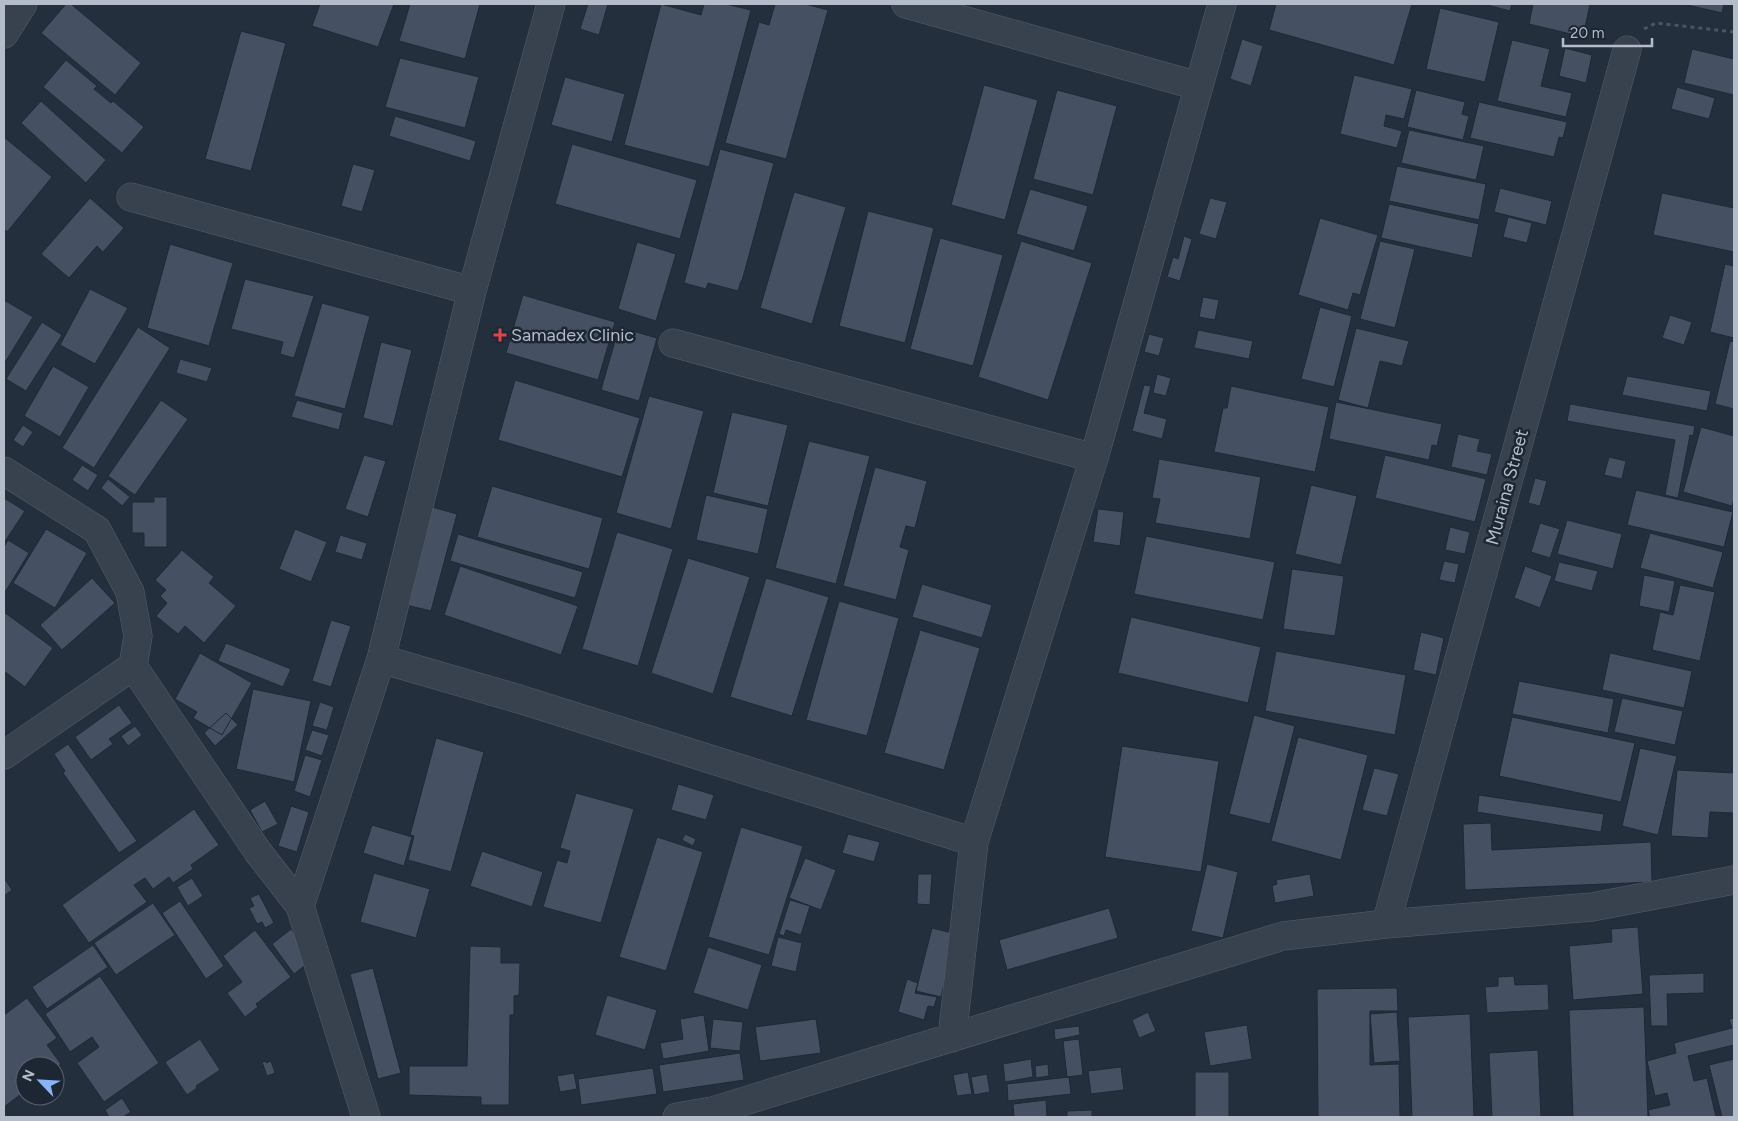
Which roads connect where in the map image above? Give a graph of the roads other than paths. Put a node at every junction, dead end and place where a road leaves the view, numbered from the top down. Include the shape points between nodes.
1 (23, 4) edge
2 (551, 4) edge
3 (906, 4) edge
4 (1222, 4) edge
5 (4, 34) edge
6 (1627, 50) road end
7 (1198, 86) junction
8 (131, 197) dead end
9 (472, 291) junction
10 (673, 343) dead end
11 (1094, 458) junction
12 (4, 471) edge
13 (381, 659) junction
14 (133, 666) junction
15 (4, 755) edge
16 (974, 842) junction
17 (1734, 880) edge
18 (300, 906) junction
19 (1386, 924) junction
20 (952, 1038) junction
21 (366, 1117) edge
22 (677, 1117) edge

1 - 5 street
2 - 9 street
3 - 7 street
4 - 7 street
6 - 19 street, Muraina Street
7 - 11 street
8 - 9 street
9 - 13 street
10 - 11 street
11 - 16 street
12 - 14 street via 97,530 130,592 138,636
13 - 16 street
13 - 18 street
14 - 15 street
14 - 18 street via 258,852
16 - 20 street
17 - 19 street via 1592,907
18 - 21 street
19 - 20 street via 1283,936
20 - 22 street via 712,1111

